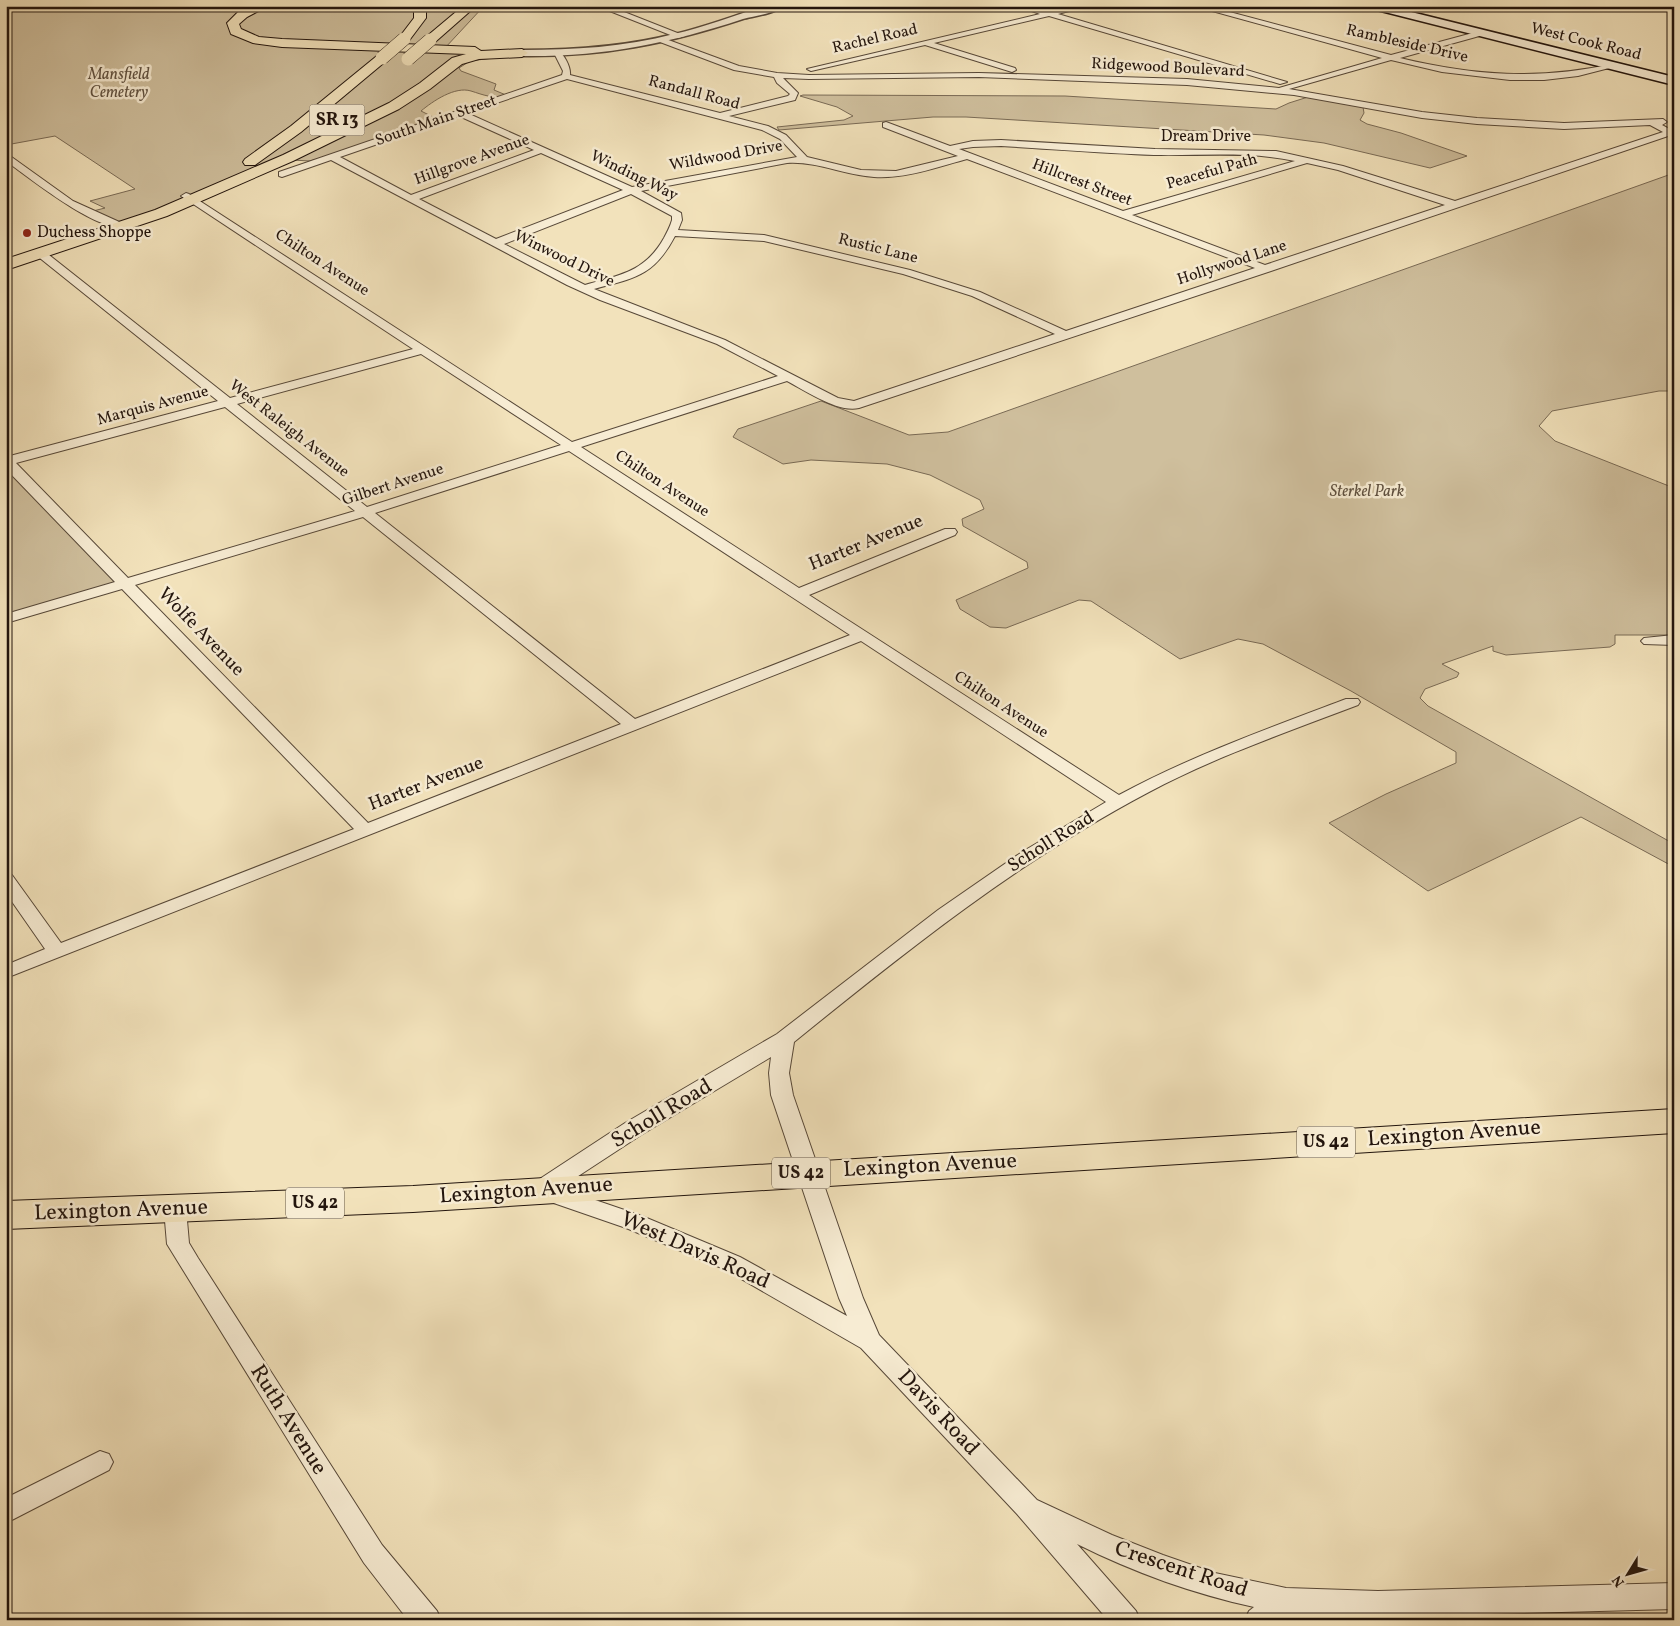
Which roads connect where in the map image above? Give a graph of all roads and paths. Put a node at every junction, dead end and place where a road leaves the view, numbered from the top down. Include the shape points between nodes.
1 (262, 6) edge
2 (414, 6) edge
3 (470, 6) edge
4 (601, 6) edge
5 (732, 6) edge
6 (778, 6) edge
7 (1022, 6) edge
8 (1083, 6) edge
9 (1198, 6) edge
10 (1373, 6) edge
11 (752, 13) junction
12 (1049, 14) junction
13 (431, 17) dead end
14 (1480, 33) junction
15 (681, 36) junction
16 (404, 39) junction
17 (663, 40) junction
18 (926, 43) junction
19 (522, 53) junction
20 (558, 53) junction
21 (1389, 58) junction
22 (404, 62) dead end
23 (1613, 66) junction
24 (777, 75) junction
25 (566, 76) junction
26 (792, 76) junction
27 (1031, 76) junction
28 (1674, 81) edge
29 (1292, 85) junction
30 (1278, 90) junction
31 (1341, 99) junction
32 (458, 113) junction
33 (342, 116) dead end
34 (720, 116) junction
35 (1674, 121) edge
36 (1653, 123) junction
37 (886, 125) dead end
38 (948, 149) junction
39 (542, 150) junction
40 (6, 156) edge
41 (332, 156) junction
42 (967, 156) junction
43 (804, 158) junction
44 (1309, 160) junction
45 (259, 171) junction
46 (282, 174) dead end
47 (630, 190) junction
48 (190, 198) junction
49 (412, 198) junction
50 (1456, 205) junction
51 (1123, 214) junction
52 (121, 225) junction
53 (672, 233) junction
54 (496, 243) junction
55 (40, 254) junction
56 (6, 265) edge
57 (1267, 269) junction
58 (584, 289) junction
59 (1066, 335) junction
60 (423, 350) junction
61 (788, 377) junction
62 (227, 403) junction
63 (571, 446) junction
64 (7, 461) edge
65 (366, 512) junction
66 (950, 532) dead end
67 (127, 585) junction
68 (798, 594) junction
69 (6, 619) edge
70 (861, 636) junction
71 (1674, 640) edge
72 (1649, 641) dead end
73 (1352, 702) dead end
74 (633, 726) junction
75 (1118, 802) junction
76 (366, 831) junction
77 (6, 879) edge
78 (57, 952) junction
79 (6, 972) edge
80 (784, 1039) junction
81 (1674, 1120) edge
82 (808, 1173) junction
83 (540, 1190) junction
84 (175, 1208) junction
85 (6, 1215) edge
86 (870, 1341) junction
87 (100, 1462) dead end
88 (1026, 1506) junction
89 (6, 1511) edge
90 (1674, 1596) edge
91 (1286, 1601) junction
92 (427, 1620) edge
93 (1126, 1620) edge
94 (1259, 1620) edge

1 - 19 main road via 237,18 233,22 235,31 257,40 282,43
2 - 16 main road via 420,11 420,18
3 - 22 main road, bridge
4 - 15 street
5 - 11 street
6 - 11 street
7 - 12 street
8 - 12 street, Rachel Road
9 - 21 street, Rambleside Drive
10 - 14 main road, West Cook Road
11 - 15 street
12 - 18 street, Rachel Road
12 - 29 street
13 - 16 main road, SR 13
14 - 21 street
14 - 23 main road, West Cook Road
15 - 17 street
16 - 48 main road, SR 13, bridge via 292,132 254,160
17 - 20 street
17 - 24 street, Ridgewood Boulevard via 737,68
18 - 26 street, Rachel Road
18 - 27 street
19 - 20 street
19 - 45 main road via 478,55 457,61 420,90 387,110
20 - 25 street via 567,71
21 - 23 street, Rambleside Drive via 1442,70 1500,76 1562,76
21 - 29 street
23 - 28 main road, West Cook Road
24 - 26 street, Ridgewood Boulevard
24 - 34 street via 794,93 792,98
25 - 32 street, South Main Street
25 - 34 street, Randall Road
26 - 27 street, Ridgewood Boulevard
27 - 30 street, Ridgewood Boulevard via 1187,82
29 - 30 street
29 - 31 street
30 - 31 street, Ridgewood Boulevard
31 - 36 street, Ridgewood Boulevard via 1422,115 1484,122 1564,126
32 - 39 street, Winding Way
32 - 41 street, South Main Street
33 - 45 main road, SR 13 via 297,149
34 - 43 street, Randall Road via 778,134
35 - 36 street, Ridgewood Boulevard
36 - 50 street, Hollywood Lane via 1670,133
37 - 38 street, Hillcrest Street
38 - 42 street, Hillcrest Street
38 - 44 street, Dream Drive via 973,144 1010,143 1155,152 1251,152
39 - 47 street, Winding Way
39 - 49 street, Hillgrove Avenue
40 - 52 street via 70,203
41 - 46 street, South Main Street
41 - 49 street, Winwood Drive
42 - 43 street, Wildwood Drive via 892,174 864,172
42 - 51 street, Hillcrest Street
43 - 47 street, Wildwood Drive
44 - 50 street, Dream Drive
44 - 51 street, Peaceful Path
45 - 48 main road, SR 13
47 - 53 street, Winding Way via 677,214
47 - 54 street, Wildwood Drive
48 - 52 main road, SR 13 via 161,213
48 - 60 street, Chilton Avenue
49 - 54 street, Winwood Drive
50 - 57 street, Hollywood Lane
51 - 57 street, Hillcrest Street
52 - 55 main road, SR 13
53 - 58 street, Winding Way via 659,256 647,267
53 - 59 street, Rustic Lane via 764,238 906,272 976,294
54 - 58 street, Winwood Drive
55 - 56 main road, SR 13
55 - 62 street, West Raleigh Avenue
57 - 59 street, Hollywood Lane
58 - 61 street, Winwood Drive via 700,332
59 - 61 street, Hollywood Lane via 856,404 834,401
60 - 62 street, Marquis Avenue
60 - 63 street, Chilton Avenue
61 - 63 street, Gilbert Avenue
62 - 64 street, Marquis Avenue
62 - 65 street, West Raleigh Avenue
63 - 65 street, Gilbert Avenue
63 - 68 street, Chilton Avenue
64 - 67 street, Wolfe Avenue
65 - 67 street, Gilbert Avenue
65 - 74 street, West Raleigh Avenue
66 - 68 street, Harter Avenue
67 - 69 street, Gilbert Avenue
67 - 76 street, Wolfe Avenue
68 - 70 street, Chilton Avenue
70 - 74 street, Harter Avenue
70 - 75 street, Chilton Avenue
71 - 72 street
73 - 75 street, Scholl Road via 1242,744
74 - 76 street, Harter Avenue
75 - 80 street, Scholl Road via 984,884 888,955
76 - 78 street, Harter Avenue
77 - 78 street
78 - 79 street, Harter Avenue
80 - 82 street via 779,1073 782,1095
80 - 83 street, Scholl Road via 633,1129
81 - 82 main road, Lexington Avenue / US 42
82 - 83 main road, Lexington Avenue / US 42
82 - 86 street, Davis Road via 851,1298
83 - 84 main road, Lexington Avenue / US 42 via 413,1199
83 - 86 street, West Davis Road via 634,1222 732,1263
84 - 85 main road, Lexington Avenue / US 42
84 - 92 street, Ruth Avenue via 178,1244 190,1265 373,1554
86 - 88 street, Davis Road
87 - 89 street
88 - 91 street, Crescent Road via 1103,1544 1162,1567 1215,1586
88 - 93 street, Davis Road
90 - 91 street, Crescent Road via 1378,1604
91 - 94 street

